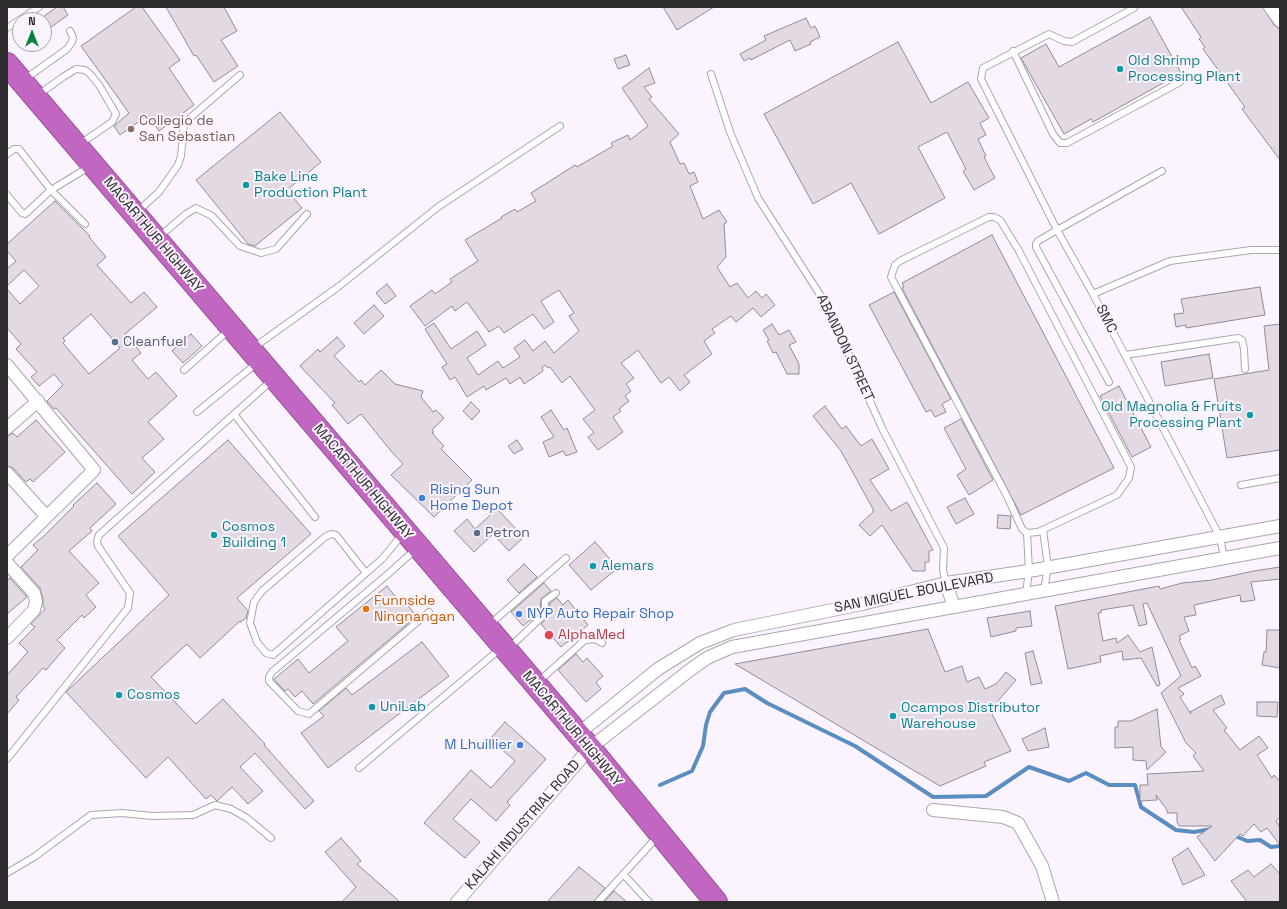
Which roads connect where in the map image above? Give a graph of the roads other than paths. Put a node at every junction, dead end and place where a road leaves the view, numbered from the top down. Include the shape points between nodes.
1 (39, 7) edge
2 (1270, 7) edge
3 (1134, 8) dead end
4 (1280, 21) edge
5 (7, 28) edge
6 (70, 31) dead end
7 (1013, 51) junction
8 (7, 64) edge
9 (710, 74) dead end
10 (240, 75) dead end
11 (1180, 82) dead end
12 (29, 89) junction
13 (560, 126) dead end
14 (77, 146) junction
15 (7, 154) edge
16 (93, 164) junction
17 (1162, 170) dead end
18 (51, 190) junction
19 (7, 195) edge
20 (135, 214) junction
21 (307, 214) dead end
22 (85, 224) dead end
23 (1056, 230) junction
24 (156, 239) junction
25 (1280, 250) edge
26 (1093, 294) junction
27 (232, 328) junction
28 (255, 355) junction
29 (1125, 355) junction
30 (7, 365) edge
31 (1245, 369) dead end
32 (184, 370) dead end
33 (274, 378) junction
34 (1109, 382) dead end
35 (38, 401) junction
36 (197, 412) dead end
37 (234, 414) junction
38 (7, 428) edge
39 (7, 473) edge
40 (1280, 478) edge
41 (1241, 485) dead end
42 (46, 516) junction
43 (315, 517) dead end
44 (1280, 526) edge
45 (1043, 530) junction
46 (1027, 533) junction
47 (1220, 537) junction
48 (411, 539) junction
49 (1280, 548) edge
50 (7, 556) edge
51 (566, 558) dead end
52 (1224, 558) junction
53 (7, 563) edge
54 (1048, 567) junction
55 (1029, 571) junction
56 (366, 573) junction
57 (946, 583) junction
58 (1044, 590) junction
59 (556, 593) dead end
60 (1026, 593) junction
61 (862, 604) junction
62 (954, 607) junction
63 (429, 612) dead end
64 (867, 622) junction
65 (486, 627) junction
66 (7, 638) edge
67 (602, 644) dead end
68 (504, 649) junction
69 (535, 685) junction
70 (584, 741) junction
71 (7, 759) edge
72 (359, 768) dead end
73 (933, 810) dead end
74 (661, 834) junction
75 (271, 838) dead end
76 (7, 873) edge
77 (624, 875) junction
78 (457, 902) edge
79 (598, 902) edge
80 (649, 902) edge
81 (716, 902) edge
82 (1053, 902) edge

1 - 5 lane
2 - 4 street
3 - 7 lane via 1072,42 1049,34
6 - 12 lane via 72,42
7 - 11 lane via 1060,144 1067,143
7 - 23 lane, SMC via 982,68 982,83
8 - 12 highway, MACARTHUR HIGHWAY
9 - 57 lane, ABANDON STREET via 727,125 758,198 826,304 883,430 944,548 943,570
10 - 20 lane via 184,123 178,165 159,192
12 - 14 highway, MACARTHUR HIGHWAY
12 - 14 lane via 76,69 85,70 99,85 116,114 112,122
13 - 28 lane via 438,207
14 - 16 highway, MACARTHUR HIGHWAY
15 - 18 lane via 19,149
16 - 18 lane
16 - 20 highway, MACARTHUR HIGHWAY
17 - 23 lane
18 - 19 lane via 23,214
18 - 22 lane
20 - 24 highway, MACARTHUR HIGHWAY
21 - 24 lane via 276,249 261,253 240,246 212,216 196,208
23 - 26 lane, SMC
23 - 34 lane via 1038,241 1036,247
24 - 27 highway, MACARTHUR HIGHWAY
25 - 26 lane via 1251,250 1170,261
26 - 29 lane, SMC
27 - 28 highway, MACARTHUR HIGHWAY
27 - 32 lane
28 - 33 highway, MACARTHUR HIGHWAY
28 - 36 lane
29 - 31 lane via 1238,338 1242,340
29 - 47 lane, SMC
30 - 35 street
33 - 37 lane
33 - 48 highway, MACARTHUR HIGHWAY
35 - 38 street
35 - 42 street via 94,470
37 - 43 lane
37 - 71 lane via 99,535 96,541 98,546 130,593 128,608
39 - 42 street
40 - 41 lane
42 - 50 street
44 - 47 street, SAN MIGUEL BOULEVARD
45 - 46 lane
45 - 46 lane via 1117,495 1129,478 1131,467 1019,251 1000,220 994,216 900,260 895,265 891,277 1022,529
45 - 54 lane
46 - 55 lane
47 - 52 lane, SMC
47 - 54 street, SAN MIGUEL BOULEVARD
48 - 56 lane
48 - 63 lane via 388,574 272,672 269,681 298,711 309,714
48 - 65 highway, MACARTHUR HIGHWAY
49 - 52 street, SAN MIGUEL BOULEVARD
51 - 65 lane
52 - 58 street, SAN MIGUEL BOULEVARD
53 - 66 street via 34,593 36,601 34,610
54 - 55 street, SAN MIGUEL BOULEVARD
54 - 58 lane
55 - 57 street, SAN MIGUEL BOULEVARD
55 - 60 lane
56 - 56 lane via 272,655 266,653 257,642 250,624 254,602 262,591 325,537 336,535
57 - 61 street, SAN MIGUEL BOULEVARD
57 - 62 street
58 - 60 street, SAN MIGUEL BOULEVARD
59 - 68 lane via 545,601 545,614
60 - 62 street, SAN MIGUEL BOULEVARD
61 - 64 street
61 - 70 street, SAN MIGUEL BOULEVARD via 754,625 706,641 658,670
62 - 64 street, SAN MIGUEL BOULEVARD
64 - 70 street, SAN MIGUEL BOULEVARD via 732,647 707,658
65 - 68 highway, MACARTHUR HIGHWAY
67 - 69 lane via 596,639 585,640
68 - 69 highway, MACARTHUR HIGHWAY
68 - 72 lane
69 - 70 highway, MACARTHUR HIGHWAY
70 - 74 highway, MACARTHUR HIGHWAY
70 - 78 street, KALAHI INDUSTRIAL ROAD
73 - 82 street via 1003,817 1018,823 1042,866
74 - 77 lane
74 - 81 highway, MACARTHUR HIGHWAY
75 - 76 lane via 247,818 231,809 215,805 193,815 91,815 34,857
77 - 79 lane
77 - 80 lane

